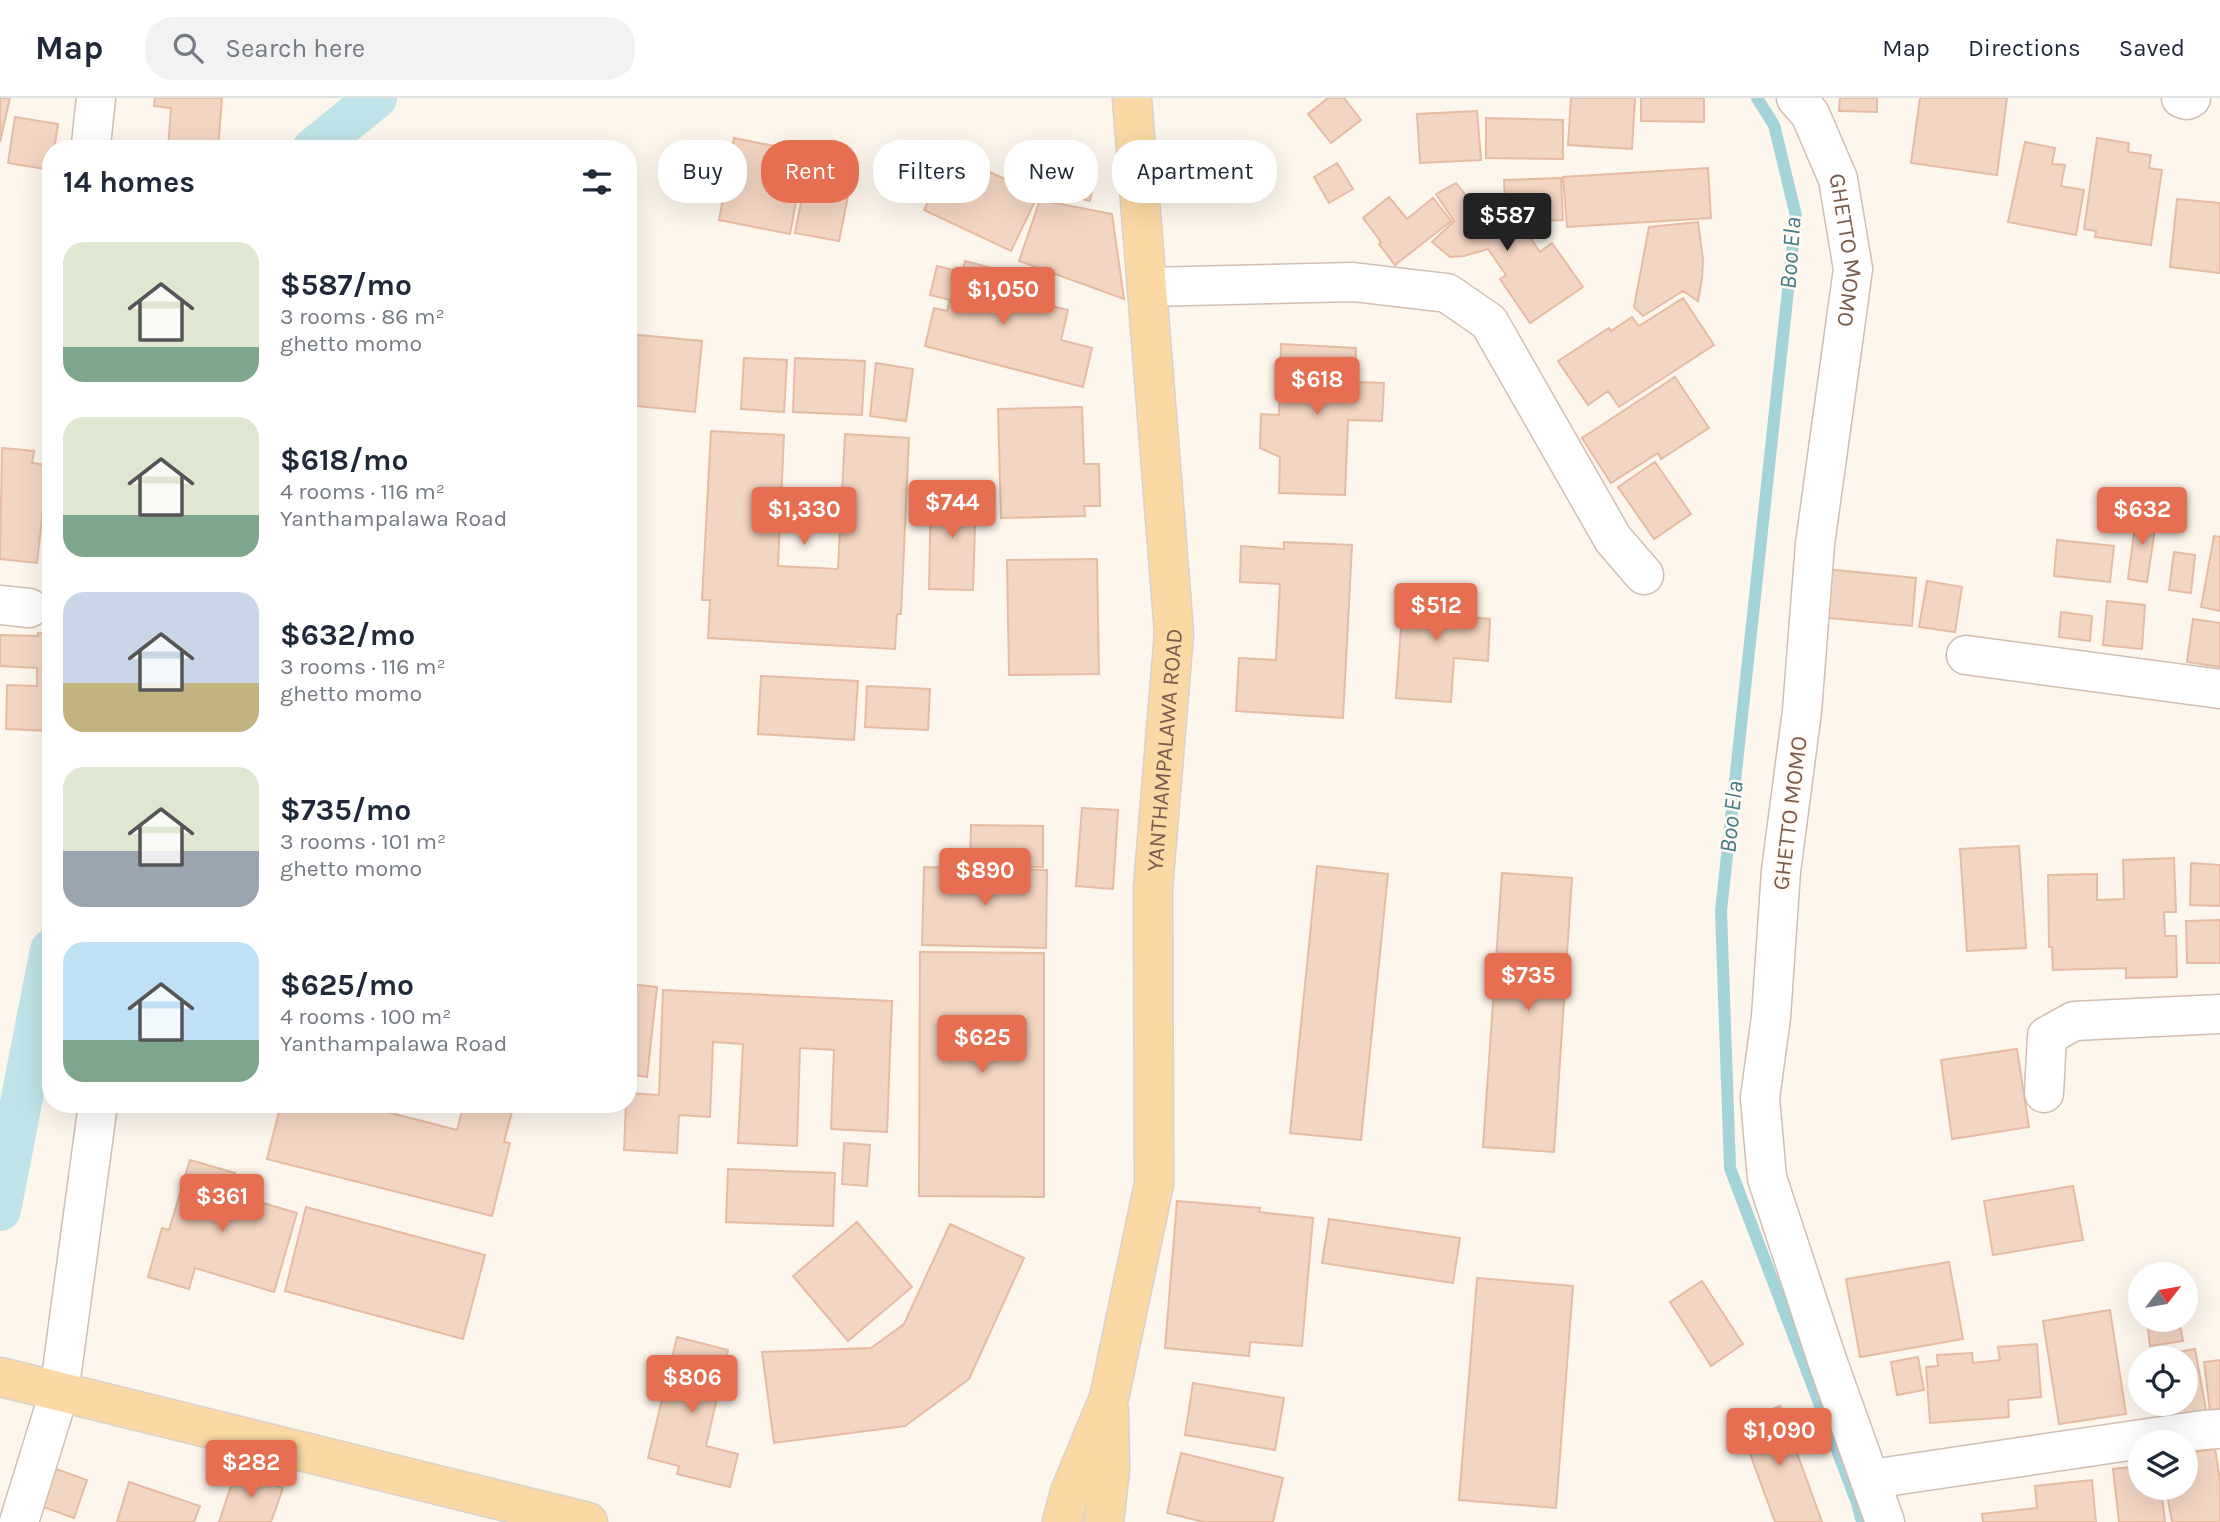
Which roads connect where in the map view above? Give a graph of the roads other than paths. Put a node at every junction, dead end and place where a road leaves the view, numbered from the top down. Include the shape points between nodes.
1 (96, 98) edge
2 (1132, 98) edge
3 (1796, 98) edge
4 (2181, 98) edge
5 (2190, 98) edge
6 (91, 140) edge
7 (1147, 287) junction
8 (1644, 575) dead end
9 (1966, 655) dead end
10 (2220, 689) edge
11 (2220, 1014) edge
12 (2044, 1093) dead end
13 (96, 1113) edge
14 (30, 1385) edge
15 (1109, 1398) junction
16 (2220, 1429) edge
17 (1872, 1479) junction
18 (19, 1522) edge
19 (588, 1522) edge
20 (1062, 1522) edge
21 (1104, 1522) edge
22 (1885, 1522) edge

1 - 6 street
2 - 7 main road, YANTHAMPALAWA ROAD
3 - 17 street, GHETTO MOMO via 1810,114 1838,179 1853,269 1815,544 1802,711 1781,872 1760,1098 1767,1178
4 - 5 street
7 - 8 street via 1353,282 1447,293 1489,322 1614,539
7 - 15 main road, YANTHAMPALAWA ROAD via 1174,632 1153,888 1154,1184
9 - 10 street
11 - 12 street via 2074,1021 2048,1037
13 - 14 street
14 - 18 street
14 - 19 main road
15 - 20 main road, YANTHAMPALAWA ROAD
15 - 21 main road, YANTHAMPALAWA ROAD via 1110,1470
16 - 17 street
17 - 22 street, GHETTO MOMO

